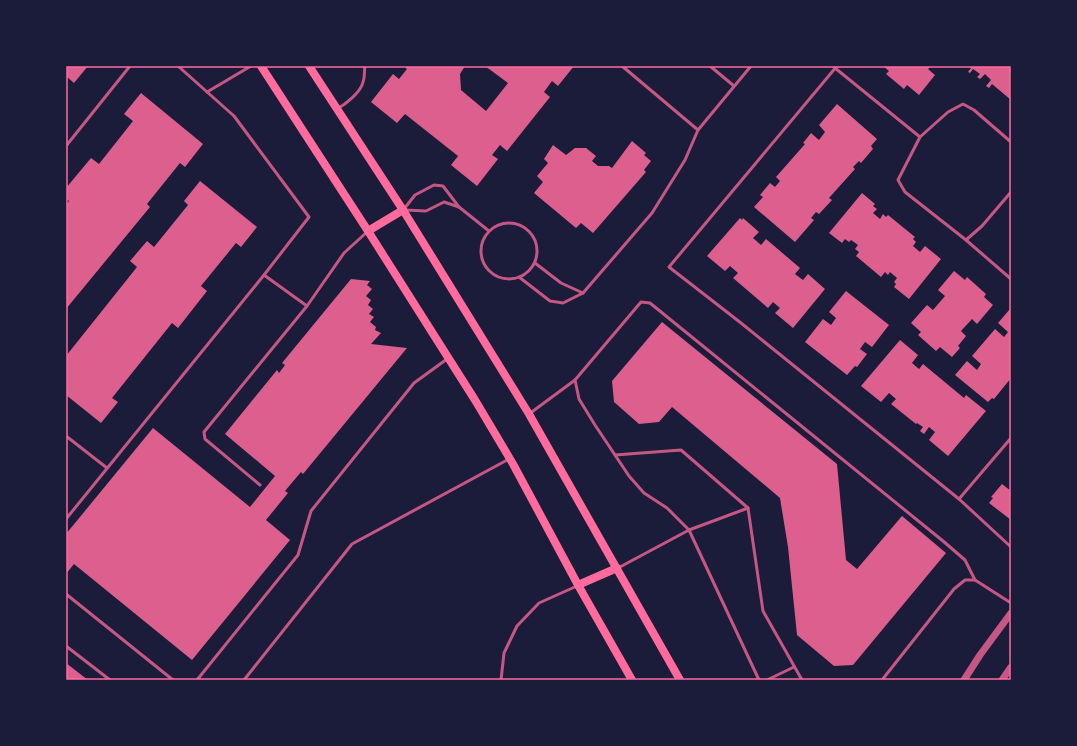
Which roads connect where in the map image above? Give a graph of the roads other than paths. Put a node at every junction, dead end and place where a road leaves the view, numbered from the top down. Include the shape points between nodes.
1 (130, 66) edge
2 (178, 66) edge
3 (251, 66) edge
4 (261, 66) edge
5 (308, 66) edge
6 (365, 66) edge
7 (622, 66) edge
8 (710, 66) edge
9 (751, 66) edge
10 (836, 67) edge
11 (734, 86) junction
12 (207, 92) junction
13 (337, 109) junction
14 (698, 130) junction
15 (920, 137) junction
16 (1011, 142) edge
17 (66, 146) edge
18 (1011, 192) edge
19 (460, 207) junction
20 (403, 210) junction
21 (368, 231) junction
22 (489, 231) junction
23 (966, 240) junction
24 (535, 263) junction
25 (264, 275) junction
26 (519, 277) junction
27 (1011, 279) edge
28 (583, 292) junction
29 (307, 306) junction
30 (449, 358) junction
31 (575, 380) junction
32 (529, 414) junction
33 (66, 436) edge
34 (1011, 438) edge
35 (616, 455) junction
36 (510, 458) junction
37 (106, 468) junction
38 (260, 485) dead end
39 (958, 499) junction
40 (748, 508) junction
41 (66, 519) edge
42 (690, 530) junction
43 (1011, 547) edge
44 (617, 568) junction
45 (975, 580) junction
46 (578, 585) junction
47 (66, 594) edge
48 (1011, 603) edge
49 (1011, 613) edge
50 (66, 646) edge
51 (794, 666) junction
52 (1011, 667) edge
53 (110, 680) edge
54 (173, 680) edge
55 (197, 680) edge
56 (244, 680) edge
57 (501, 680) edge
58 (632, 680) edge
59 (680, 680) edge
60 (759, 680) edge
61 (767, 680) edge
62 (802, 680) edge
63 (882, 680) edge
64 (964, 680) edge
65 (1002, 680) edge

1 - 17 lane
2 - 12 lane
3 - 12 lane
4 - 21 main road
5 - 13 main road
6 - 13 lane via 361,88
7 - 14 lane
8 - 11 lane
9 - 11 lane
10 - 15 lane
10 - 39 lane via 669,267
11 - 14 lane
12 - 25 lane via 234,116 309,217
13 - 20 main road
14 - 28 lane via 685,160 652,213
15 - 16 lane via 948,112 963,104 974,110
15 - 23 lane via 898,180 905,192
18 - 23 lane via 982,226
19 - 20 lane via 444,202 426,211
19 - 20 lane via 443,186 434,185 415,195
19 - 22 lane
20 - 21 main road
20 - 32 main road
21 - 29 lane via 344,253
21 - 30 main road
22 - 24 lane via 506,223 514,223 528,230 537,245
22 - 26 lane via 482,242 481,252 487,270 503,279
23 - 27 lane
24 - 26 lane
24 - 28 lane via 561,283
25 - 29 lane
25 - 37 lane
26 - 28 lane via 550,301 563,304
29 - 38 lane via 204,432 205,439
30 - 36 main road
30 - 55 lane via 414,383 311,511 298,555
31 - 32 lane
31 - 35 lane via 579,399
31 - 45 lane via 641,302 650,303 943,541 965,560
32 - 44 main road
33 - 37 lane
34 - 39 lane
35 - 40 lane via 681,450
35 - 42 lane via 644,493 667,508
36 - 46 main road
36 - 56 lane via 352,544
37 - 41 lane
39 - 43 lane
40 - 42 lane
40 - 51 lane via 763,611
42 - 44 lane
42 - 60 lane
44 - 46 main road
44 - 59 main road
45 - 48 lane
45 - 63 lane via 965,580 954,589
46 - 57 lane via 538,604 517,626 504,653
46 - 58 main road
47 - 54 lane
49 - 64 street
50 - 53 lane
51 - 61 lane
51 - 62 lane
52 - 65 street

